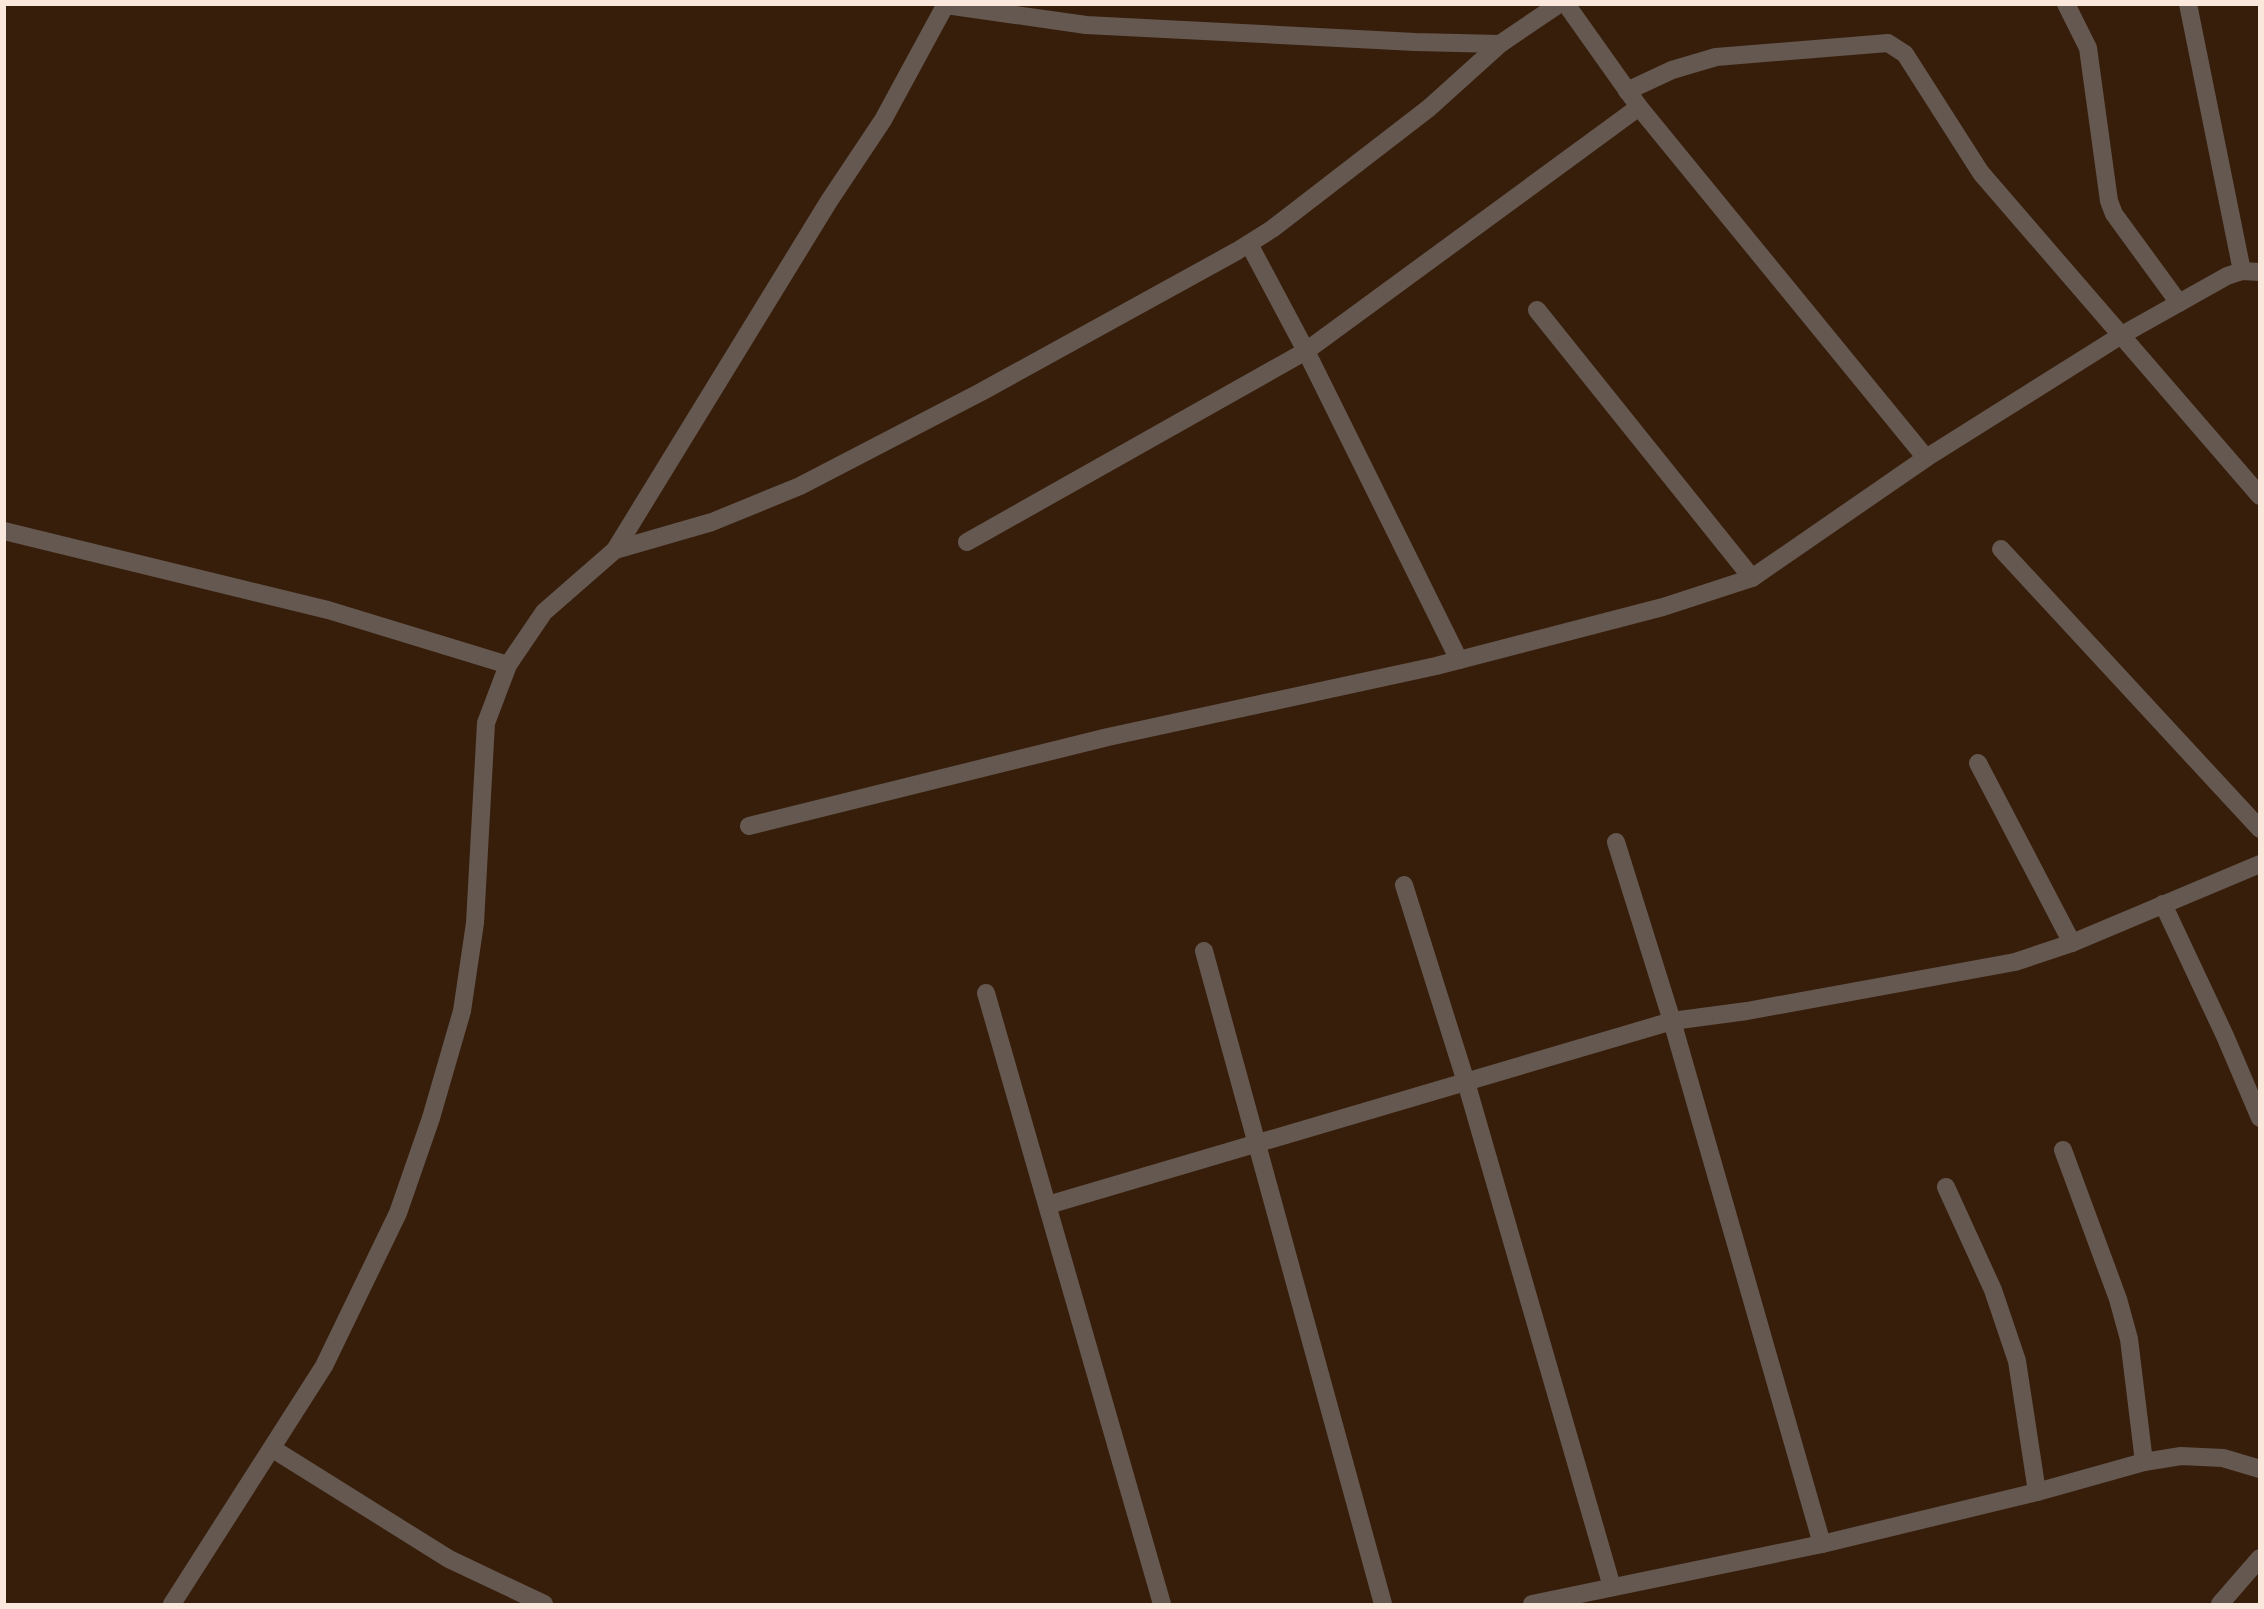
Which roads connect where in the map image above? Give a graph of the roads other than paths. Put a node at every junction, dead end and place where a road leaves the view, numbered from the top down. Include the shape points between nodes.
1 (1559, 4) edge
2 (1566, 4) edge
3 (2066, 4) edge
4 (2188, 4) edge
5 (946, 5) edge
6 (1500, 44) junction
7 (1627, 91) junction
8 (1639, 107) junction
9 (1249, 244) junction
10 (2251, 271) edge
11 (2179, 303) junction
12 (1536, 310) dead end
13 (2120, 336) junction
14 (1306, 351) junction
15 (1926, 458) junction
16 (2259, 496) edge
17 (4, 531) edge
18 (967, 542) dead end
19 (2001, 549) dead end
20 (615, 550) junction
21 (1752, 578) junction
22 (1460, 660) junction
23 (508, 664) junction
24 (1978, 763) dead end
25 (749, 826) dead end
26 (2259, 829) edge
27 (1616, 842) dead end
28 (2259, 864) edge
29 (1404, 885) dead end
30 (2163, 904) junction
31 (2072, 943) junction
32 (1204, 951) dead end
33 (986, 993) dead end
34 (1672, 1021) junction
35 (1466, 1082) junction
36 (2259, 1118) edge
37 (1255, 1144) junction
38 (2063, 1150) dead end
39 (1946, 1187) dead end
40 (1048, 1205) junction
41 (273, 1449) junction
42 (2144, 1462) junction
43 (2259, 1469) edge
44 (2037, 1492) junction
45 (1822, 1544) junction
46 (2259, 1558) edge
47 (1612, 1587) junction
48 (172, 1605) edge
49 (544, 1605) edge
50 (1162, 1605) edge
51 (1383, 1605) edge
52 (1532, 1605) edge
53 (2220, 1605) edge

1 - 6 street
2 - 7 street
3 - 11 street via 2088,48 2109,201 2114,214
4 - 10 street
5 - 6 street via 1086,25
5 - 20 street via 883,120
6 - 9 street via 1429,108
7 - 8 street
7 - 13 street via 1672,70 1716,57 1888,43 1905,54 1981,173
8 - 14 street
8 - 15 street
9 - 14 street
9 - 20 street via 992,387 800,486 712,522
10 - 11 street via 2227,276
11 - 13 street
12 - 21 street
13 - 15 street
13 - 16 street
14 - 18 street
14 - 22 street
15 - 21 street
17 - 23 street via 328,610
19 - 26 street
20 - 23 street via 544,612
21 - 22 street via 1663,607
22 - 25 street via 1108,737
23 - 41 street via 486,723 475,923 462,1011 447,1066 398,1213 324,1366
24 - 31 street
27 - 34 street
28 - 30 street
29 - 35 street
30 - 31 street
30 - 36 street
31 - 34 street via 2015,962
32 - 37 street
33 - 40 street
34 - 35 street
34 - 45 street
35 - 37 street
35 - 47 street
37 - 40 street
37 - 51 street
38 - 42 street via 2129,1339
39 - 44 street via 1993,1290 2017,1361
40 - 50 street
41 - 48 street
41 - 49 street via 448,1559
42 - 43 street via 2181,1456 2223,1458
42 - 44 street
44 - 45 street
45 - 47 street
46 - 53 street
47 - 52 street

